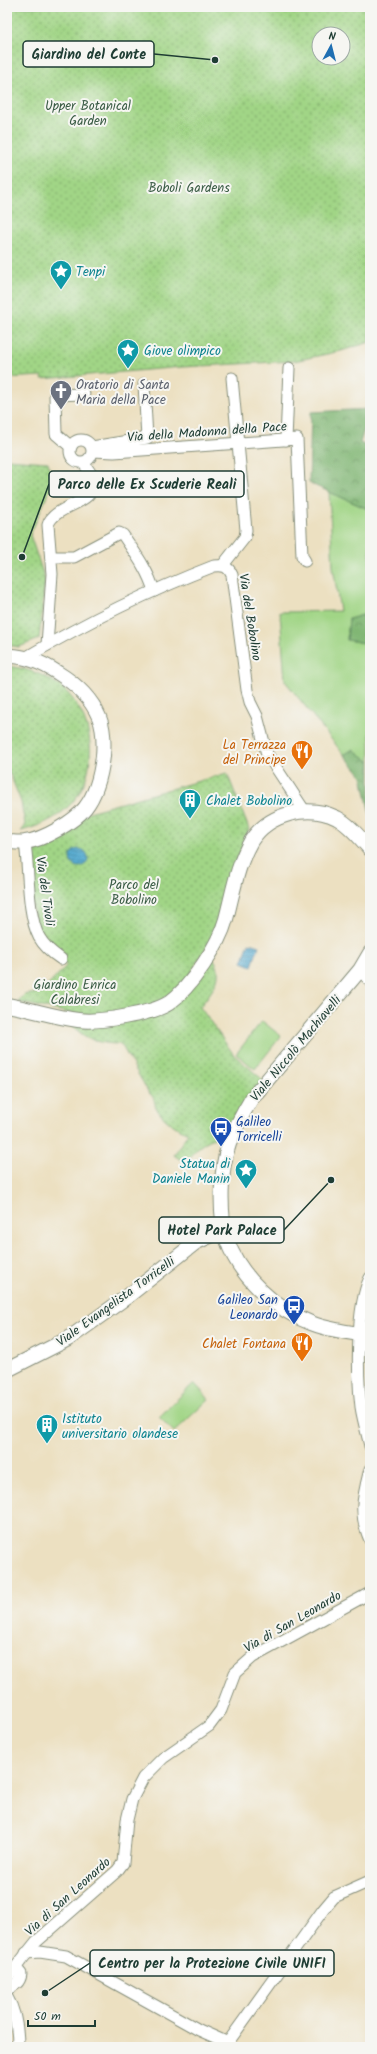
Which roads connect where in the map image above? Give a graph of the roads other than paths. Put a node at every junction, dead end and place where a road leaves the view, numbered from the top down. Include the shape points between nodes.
1 (288, 368) dead end
2 (232, 378) dead end
3 (144, 384) dead end
4 (84, 394) dead end
5 (286, 440) junction
6 (238, 444) junction
7 (70, 447) junction
8 (92, 449) junction
9 (83, 463) junction
10 (51, 557) junction
11 (305, 561) dead end
12 (223, 565) junction
13 (154, 591) junction
14 (47, 645) junction
15 (7, 656) edge
16 (25, 658) junction
17 (304, 810) junction
18 (7, 842) edge
19 (25, 842) junction
20 (370, 849) edge
21 (370, 953) edge
22 (61, 959) dead end
23 (360, 970) junction
24 (370, 981) edge
25 (7, 1005) edge
26 (225, 1229) junction
27 (370, 1278) edge
28 (365, 1334) edge
29 (7, 1370) edge
30 (370, 1446) edge
31 (370, 1469) edge
32 (370, 1540) edge
33 (370, 1593) edge
34 (370, 1881) edge
35 (26, 1953) junction
36 (16, 1968) junction
37 (7, 1978) edge
38 (7, 1989) edge
39 (7, 1997) edge
40 (18, 2047) edge

1 - 5 street
2 - 6 street
3 - 8 street, Via della Madonna della Pace via 147,438
4 - 7 street via 55,395 56,434
5 - 6 street, Via della Madonna della Pace
5 - 11 street, Via della Madonna della Pace via 298,439 302,556
6 - 8 street, Via della Madonna della Pace via 114,452
6 - 12 street via 245,537
7 - 8 street, Via della Madonna della Pace via 81,440 87,442
7 - 9 street via 71,457
8 - 9 street via 89,460
9 - 10 street via 93,478 93,486 87,496 49,520
10 - 13 street via 74,557 118,534 141,562 150,577
10 - 14 street
12 - 13 street, Via del Bobolino via 214,566
12 - 17 street, Via del Bobolino via 232,575 247,690 264,745 275,768
13 - 14 street, Via del Bobolino
14 - 16 street, Via del Bobolino
15 - 16 main road
16 - 19 main road via 49,667 80,690 99,718 103,735 102,767 95,790 85,808 50,834
17 - 20 main road via 321,812 338,819 356,833
17 - 25 main road via 270,822 257,833 237,873 226,921 215,945 185,988 168,1003 154,1010 124,1017 79,1021
18 - 19 main road
19 - 22 street, Via del Tivoli via 35,924 39,937
21 - 23 main road, Viale Niccolò Machiavelli
23 - 24 street
23 - 26 main road, Viale Niccolò Machiavelli via 252,1098 239,1119 228,1149 223,1183
26 - 28 main road, Viale Niccolò Machiavelli via 232,1252 261,1290 293,1314 311,1323
26 - 29 main road, Viale Evangelista Torricelli via 200,1240 68,1339
27 - 28 street via 364,1295
28 - 30 street via 361,1407
31 - 32 street via 362,1509
33 - 35 street, Via di San Leonardo via 253,1657 235,1673 221,1710 209,1726 163,1758 142,1778 132,1799 127,1820 123,1863
34 - 35 street via 334,1897 226,2042 199,2030 66,1956 40,1952
35 - 36 street, Via di San Leonardo
36 - 37 street, Via di San Leonardo
36 - 38 street via 21,1974 20,1980
39 - 40 street via 12,2005 18,2029

